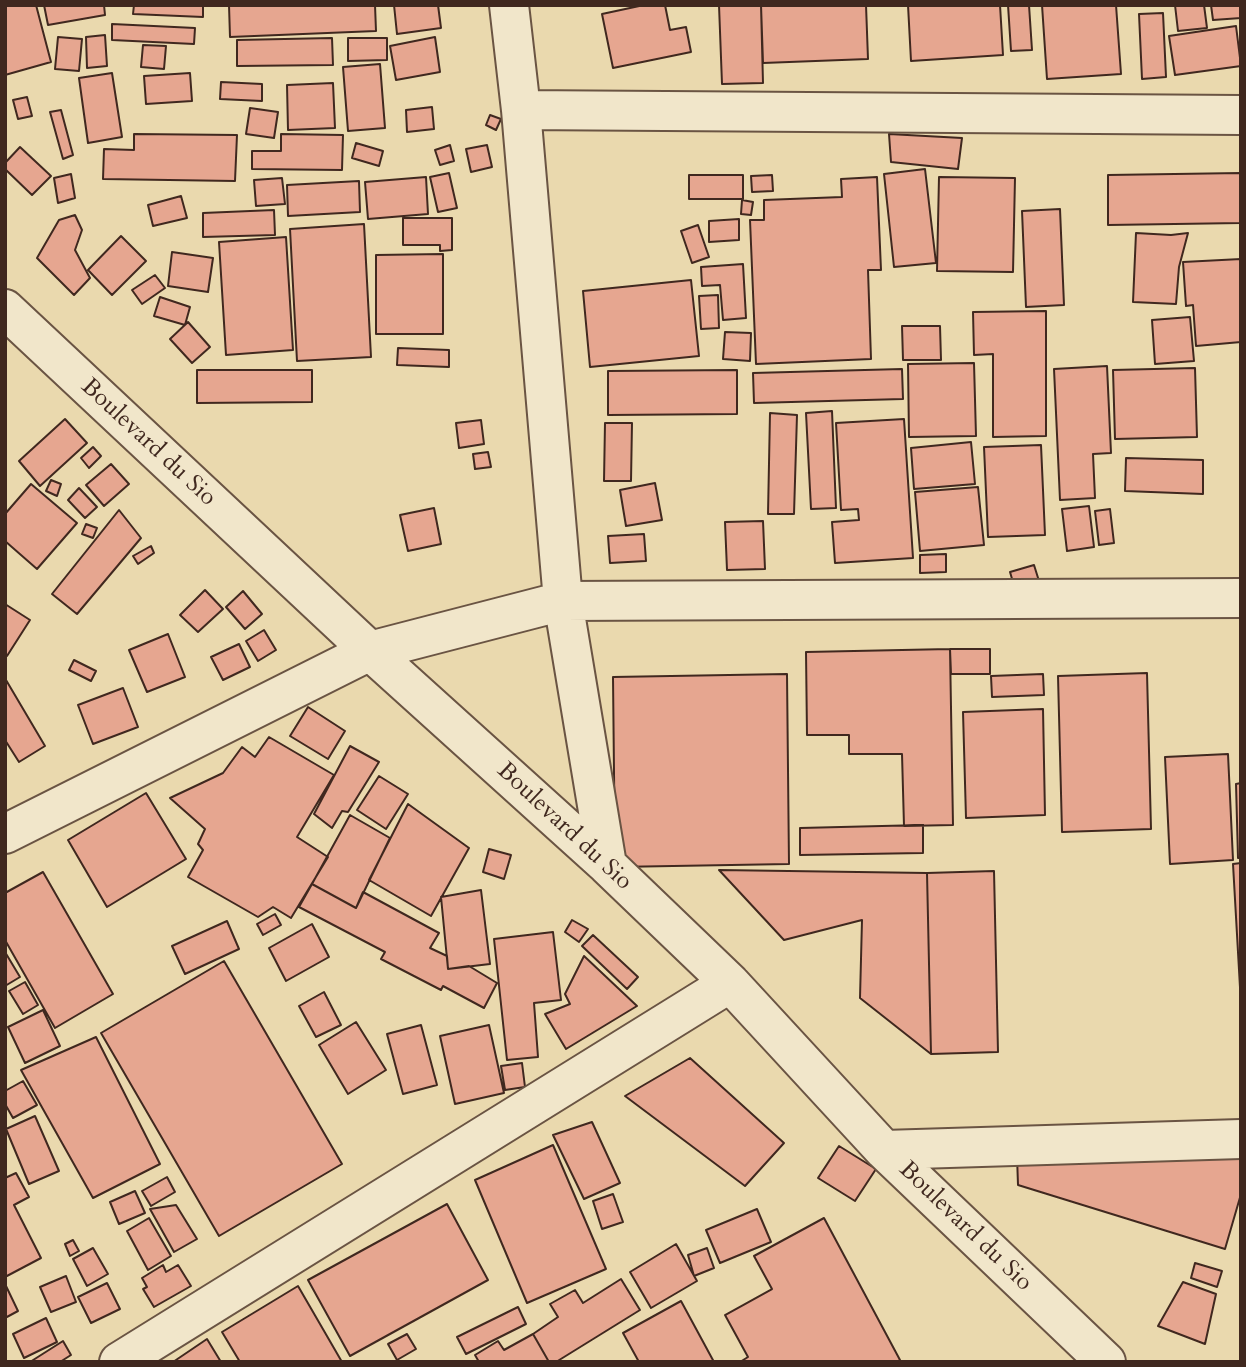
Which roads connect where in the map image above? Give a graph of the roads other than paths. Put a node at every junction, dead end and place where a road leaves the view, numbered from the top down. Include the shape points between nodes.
1 (509, 5) edge
2 (521, 110) junction
3 (1241, 115) edge
4 (5, 309) edge
5 (1241, 598) edge
6 (563, 601) junction
7 (370, 651) junction
8 (5, 834) edge
9 (607, 865) junction
10 (730, 983) junction
11 (1241, 1139) edge
12 (884, 1150) junction
13 (119, 1362) edge
14 (1107, 1362) edge

1 - 2 street
2 - 3 street
2 - 6 street
4 - 7 street, Boulevard du Sio
5 - 6 street
6 - 7 street
6 - 9 street
7 - 8 street
7 - 9 street, Boulevard du Sio
9 - 10 street, Boulevard du Sio
10 - 12 street, Boulevard du Sio
10 - 13 street
11 - 12 street
12 - 14 street, Boulevard du Sio

